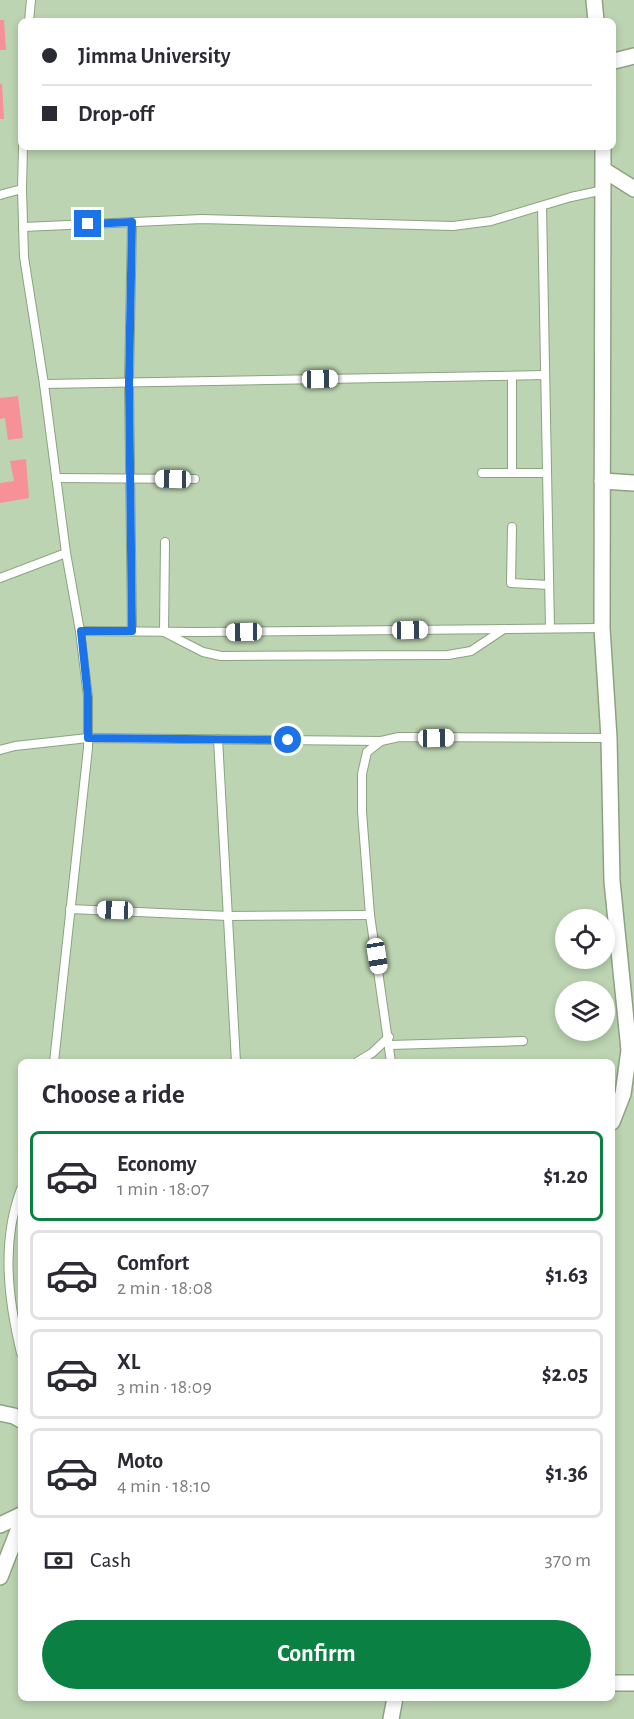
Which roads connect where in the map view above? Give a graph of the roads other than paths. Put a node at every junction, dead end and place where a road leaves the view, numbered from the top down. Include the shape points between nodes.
1 (31, 0) edge
2 (594, 0) edge
3 (29, 18) edge
4 (596, 18) edge
5 (634, 56) edge
6 (616, 60) edge
7 (23, 150) edge
8 (603, 150) edge
9 (604, 170) junction
10 (21, 189) junction
11 (634, 189) edge
12 (604, 190) junction
13 (0, 195) edge
14 (542, 207) junction
15 (132, 222) junction
16 (23, 227) junction
17 (545, 375) junction
18 (512, 376) junction
19 (129, 382) junction
20 (44, 384) junction
21 (547, 472) junction
22 (482, 473) dead end
23 (512, 473) junction
24 (56, 478) junction
25 (130, 479) junction
26 (195, 479) dead end
27 (602, 481) junction
28 (634, 483) edge
29 (512, 527) dead end
30 (165, 542) dead end
31 (66, 553) junction
32 (0, 578) edge
33 (549, 585) junction
34 (602, 627) junction
35 (550, 628) junction
36 (504, 629) junction
37 (81, 631) junction
38 (132, 631) junction
39 (164, 632) junction
40 (88, 738) junction
41 (609, 738) junction
42 (218, 739) junction
43 (381, 741) junction
44 (0, 750) edge
45 (70, 909) junction
46 (370, 915) junction
47 (228, 916) junction
48 (390, 1041) junction
49 (523, 1041) dead end
50 (632, 1049) edge
51 (55, 1051) junction
52 (54, 1059) edge
53 (61, 1059) edge
54 (236, 1059) edge
55 (362, 1059) edge
56 (391, 1059) edge
57 (615, 1114) edge
58 (18, 1197) edge
59 (18, 1340) edge
60 (0, 1413) edge
61 (18, 1418) edge
62 (18, 1516) edge
63 (0, 1525) edge
64 (18, 1531) edge
65 (0, 1577) edge
66 (615, 1683) edge
67 (634, 1683) edge
68 (394, 1701) edge
69 (391, 1719) edge

1 - 3 lane
2 - 4 street
5 - 6 street
7 - 10 lane
8 - 9 street
9 - 11 street
9 - 12 street
10 - 13 lane
10 - 16 lane
12 - 14 lane
12 - 27 street
14 - 15 lane via 491,221 453,226 202,219
14 - 17 lane
15 - 16 lane
15 - 19 lane
16 - 20 lane
17 - 18 lane
17 - 21 lane
18 - 19 lane
18 - 23 lane
19 - 20 lane
19 - 25 lane
20 - 24 lane
21 - 23 lane
21 - 33 lane
22 - 23 lane
24 - 25 lane
24 - 31 lane
25 - 26 lane
25 - 38 lane
27 - 28 street
27 - 34 street
29 - 33 lane via 511,584
30 - 39 lane
31 - 32 lane
31 - 37 lane
33 - 35 lane
34 - 35 lane
34 - 41 street
35 - 36 lane
36 - 39 lane
36 - 39 lane via 471,651 436,655 221,656 203,652
37 - 38 lane
37 - 40 lane
38 - 39 lane
40 - 42 lane
40 - 44 lane
40 - 45 lane
41 - 43 lane via 399,737
41 - 50 street via 612,880
42 - 43 lane
42 - 47 lane
43 - 46 lane via 367,752 362,774
45 - 47 lane
45 - 51 lane
46 - 47 lane
46 - 48 lane
47 - 54 lane
48 - 49 lane
48 - 55 lane
48 - 56 lane
50 - 57 street
51 - 52 lane
51 - 53 lane
58 - 59 lane via 9,1242 12,1314
60 - 61 street
62 - 63 street
64 - 65 street
66 - 67 street
68 - 69 street

